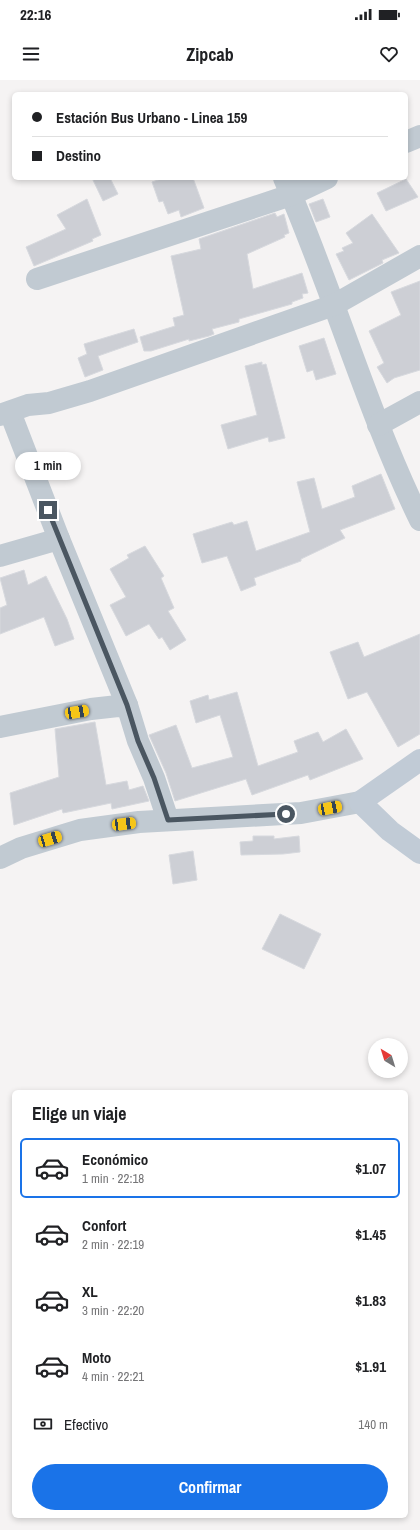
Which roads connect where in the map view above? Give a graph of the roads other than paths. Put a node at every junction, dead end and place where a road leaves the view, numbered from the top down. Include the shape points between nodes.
1 (420, 136) edge
2 (408, 141) edge
3 (317, 180) edge
4 (287, 186) edge
5 (420, 256) edge
6 (37, 279) dead end
7 (334, 305) junction
8 (420, 402) edge
9 (5, 414) edge
10 (378, 425) junction
11 (420, 520) edge
12 (59, 539) junction
13 (0, 556) edge
14 (127, 705) junction
15 (0, 727) edge
16 (420, 760) edge
17 (360, 802) junction
18 (168, 820) junction
19 (420, 853) edge
20 (0, 858) edge

1 - 2 street
3 - 4 street
4 - 6 street
4 - 7 street
5 - 7 street
7 - 9 street via 90,391 49,403 28,405
7 - 10 street
8 - 10 street
9 - 12 street
10 - 11 street
12 - 13 street
12 - 14 street
14 - 15 street via 91,709
14 - 18 street
16 - 17 street
17 - 18 street via 301,813
17 - 19 street via 390,831
18 - 20 street via 80,830 21,848

